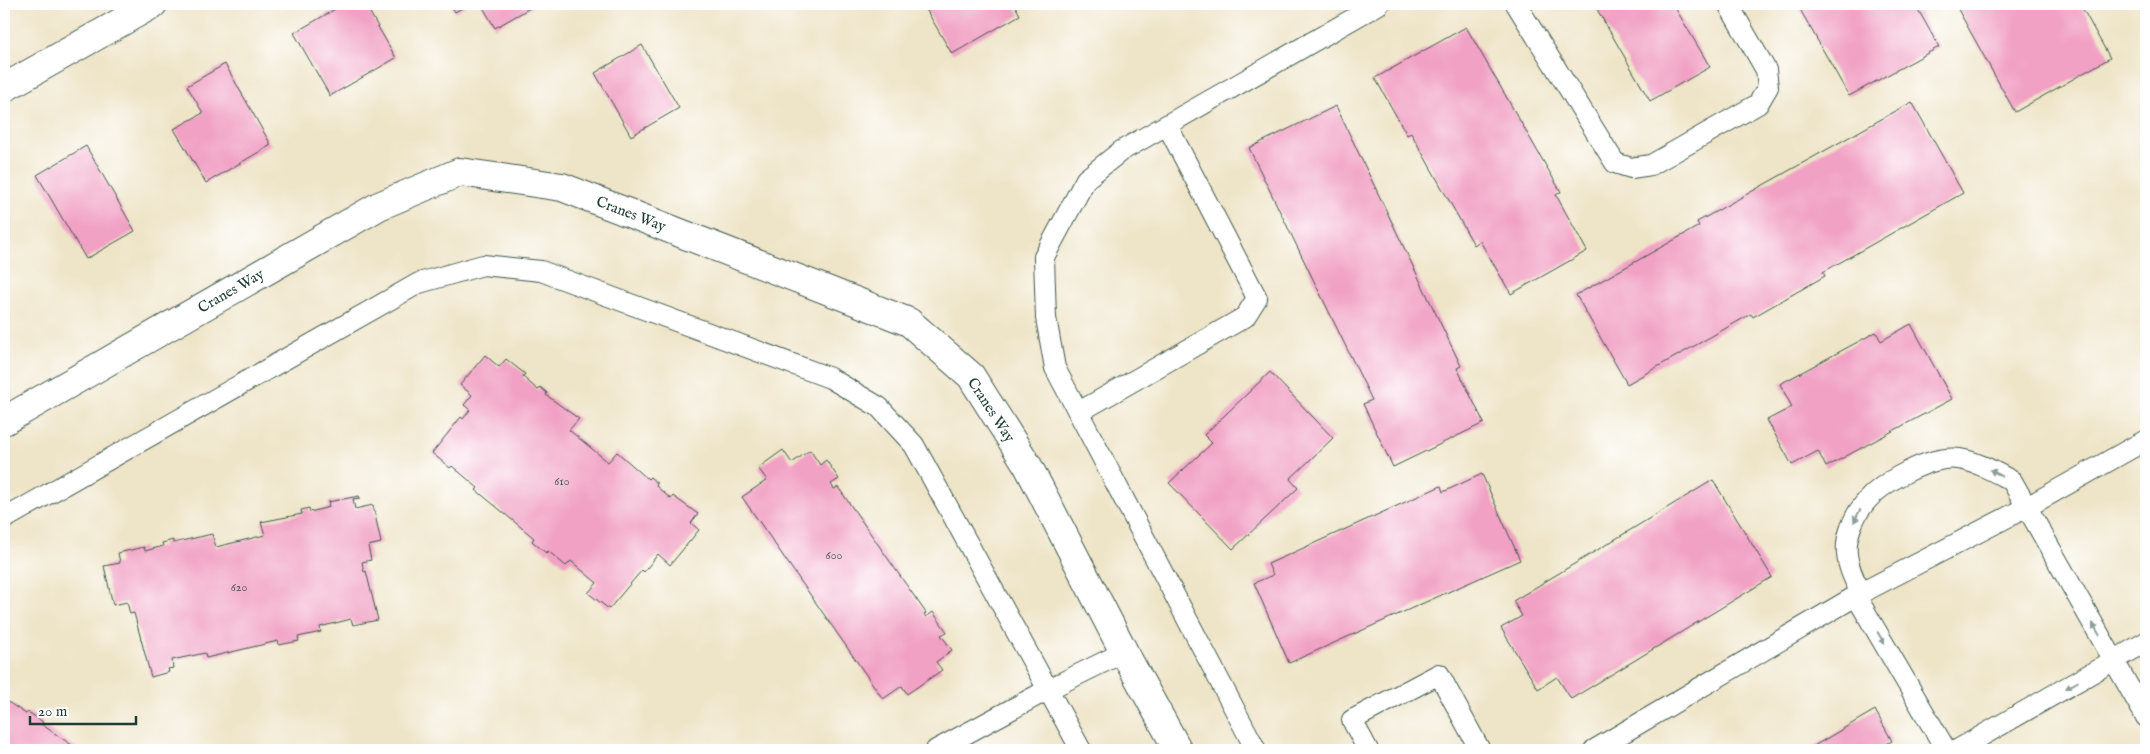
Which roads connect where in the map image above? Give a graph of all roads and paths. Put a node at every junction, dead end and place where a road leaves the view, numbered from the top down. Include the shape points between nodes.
1 (153, 4) edge
2 (1379, 4) edge
3 (1516, 4) edge
4 (1728, 4) edge
5 (4, 88) edge
6 (1167, 126) junction
7 (1079, 412) junction
8 (4, 421) edge
9 (2146, 440) edge
10 (2027, 507) junction
11 (4, 519) edge
12 (1858, 595) junction
13 (2146, 642) edge
14 (1124, 652) junction
15 (2115, 661) junction
16 (1049, 690) junction
17 (2146, 717) edge
18 (936, 750) edge
19 (1081, 750) edge
20 (1178, 750) edge
21 (1256, 750) edge
22 (1368, 750) edge
23 (1480, 750) edge
24 (1594, 750) edge
25 (1946, 750) edge
26 (1958, 750) edge

1 - 5 street
2 - 6 lane
3 - 4 lane via 1614,163 1632,168 1651,165 1758,104 1768,87 1766,70
6 - 7 lane via 1122,151 1086,179 1044,256 1046,318 1055,368
6 - 7 lane via 1257,298 1244,317
7 - 21 lane
8 - 14 street, Cranes Way via 380,206 460,172 562,187 909,322 971,376 1028,466
9 - 10 lane
10 - 12 lane
10 -> 12 lane via 2012,481 1958,459 1934,461 1910,470 1886,484 1865,502 1855,517 1846,552
15 -> 10 lane
11 - 16 lane via 419,283 483,265 541,271 830,378 879,408 914,445
12 - 24 lane
12 -> 25 lane
13 - 15 lane
14 - 16 lane
14 - 20 street, Cranes Way
15 - 17 lane
15 -> 26 lane
16 - 18 lane
16 - 19 lane
22 - 23 lane via 1352,720 1439,674

